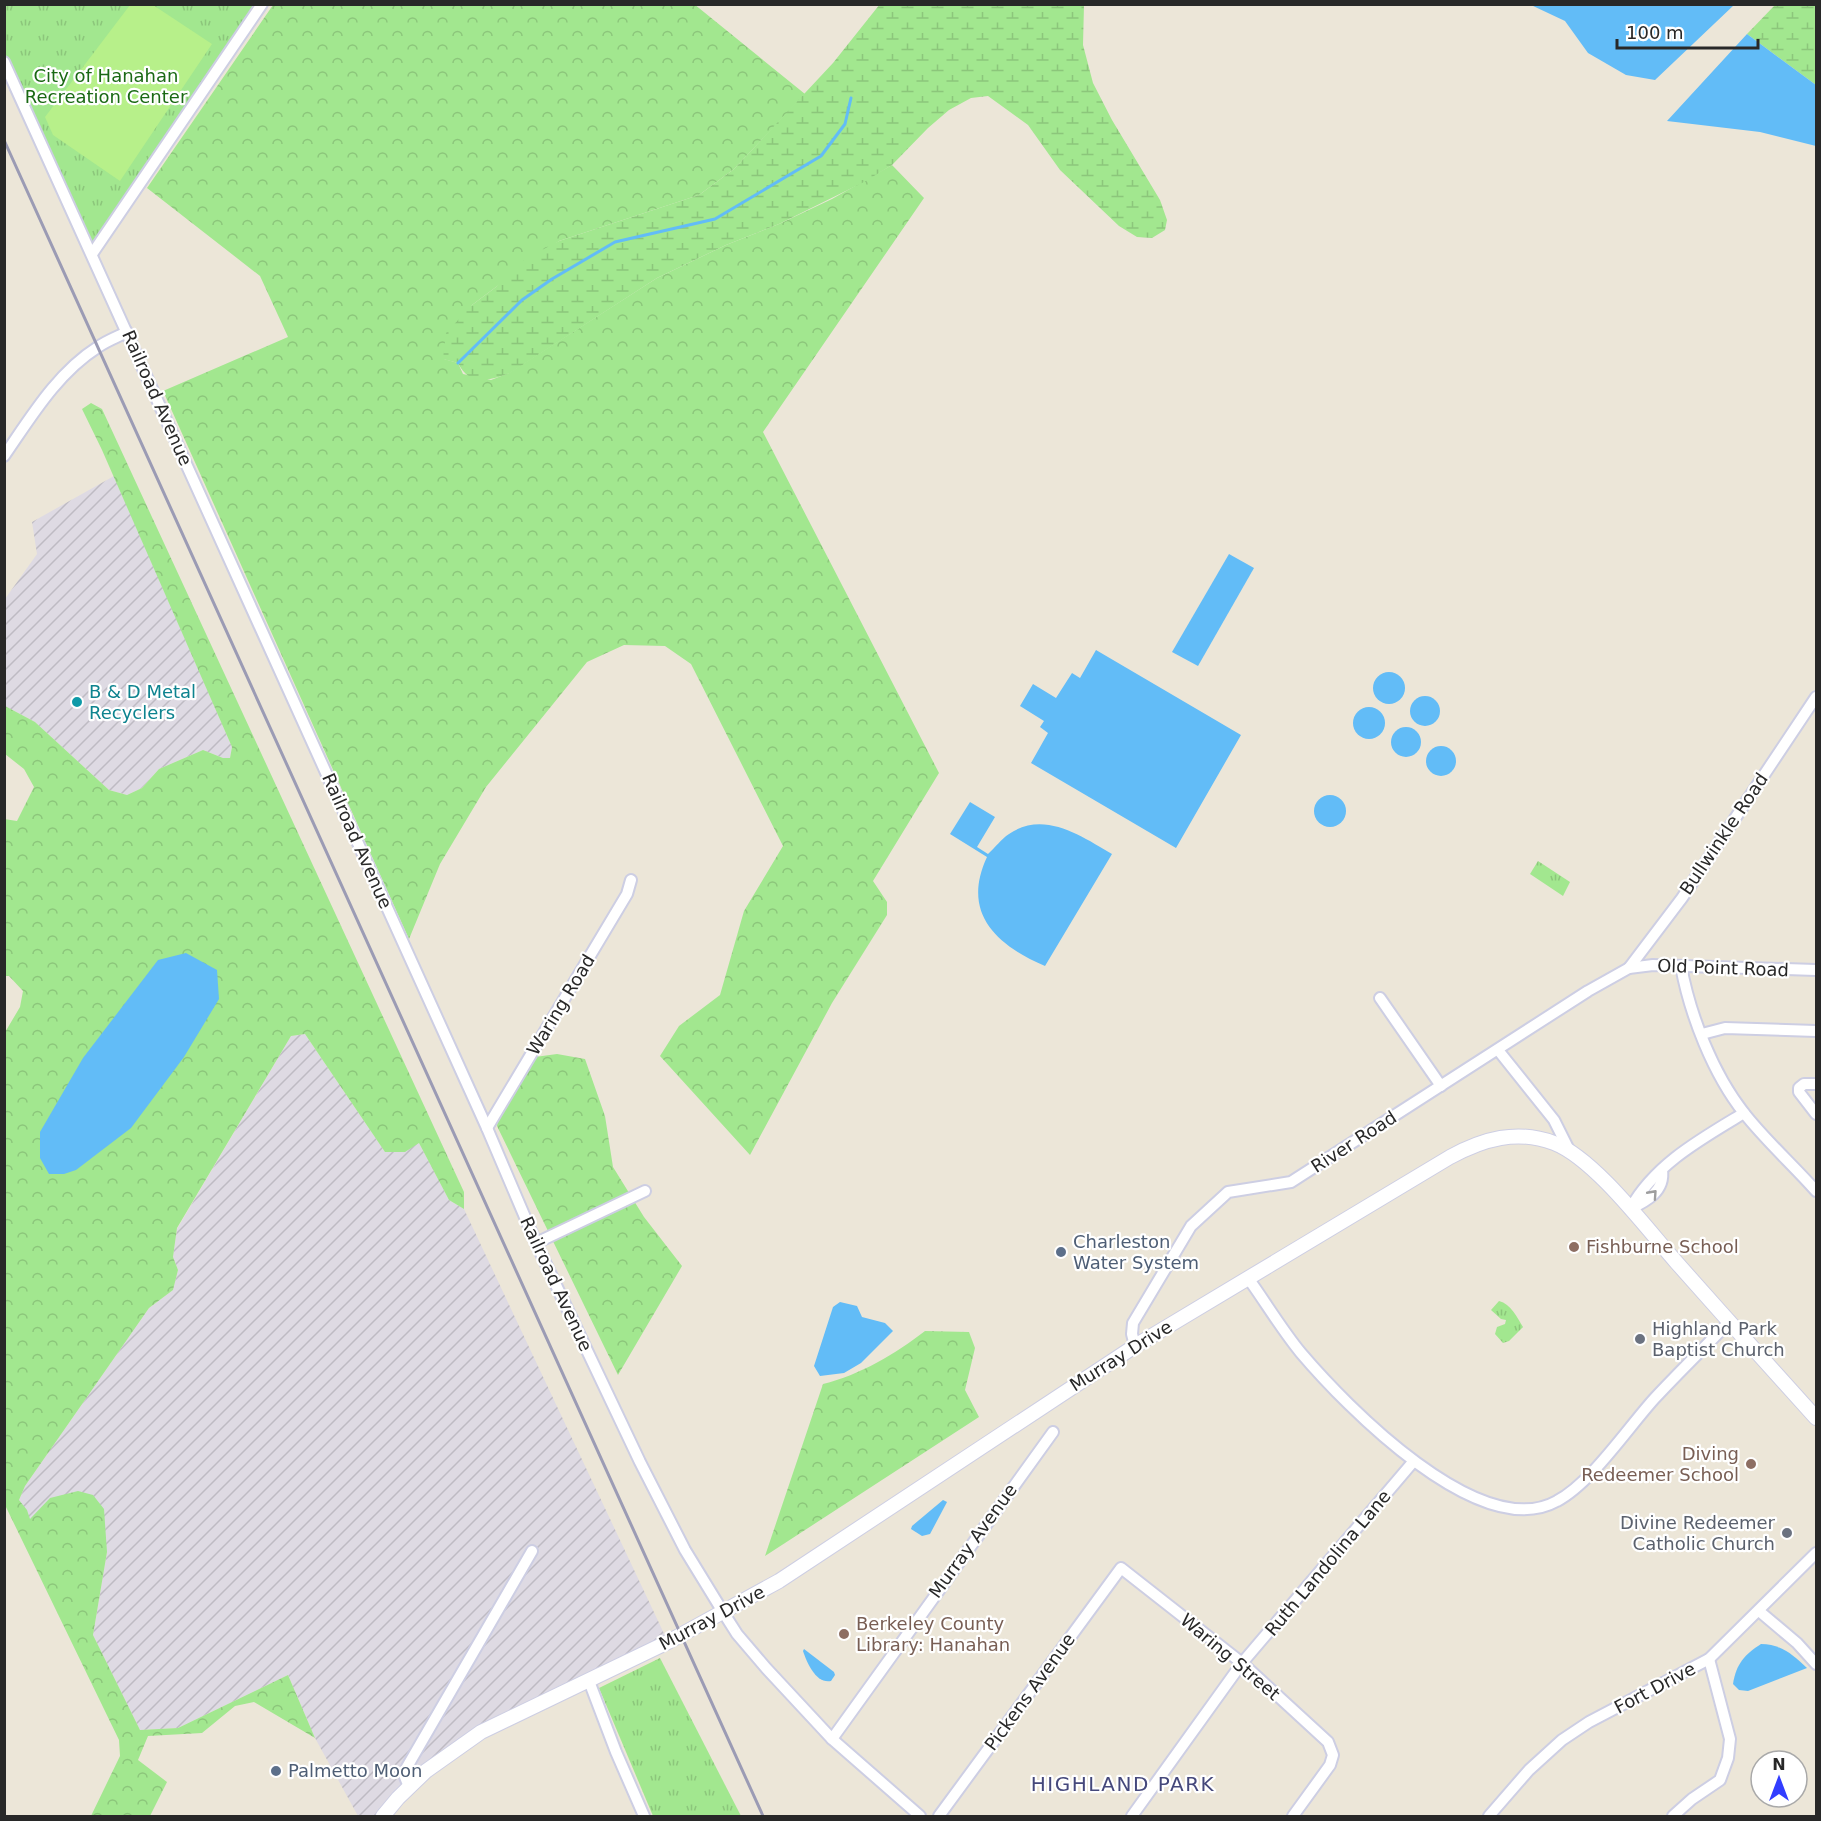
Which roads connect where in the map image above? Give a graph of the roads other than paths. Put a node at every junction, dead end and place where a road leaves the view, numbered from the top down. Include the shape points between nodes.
1 (262, 4) edge
2 (4, 62) edge
3 (92, 254) junction
4 (127, 332) junction
5 (4, 456) edge
6 (1816, 698) edge
7 (631, 880) dead end
8 (1681, 966) junction
9 (1629, 968) junction
10 (1816, 970) edge
11 (1380, 998) dead end
12 (1816, 1031) edge
13 (1702, 1034) junction
14 (1498, 1050) junction
15 (1816, 1084) edge
16 (1441, 1086) junction
17 (1744, 1113) junction
18 (1816, 1114) edge
19 (487, 1128) junction
20 (1570, 1152) junction
21 (645, 1191) dead end
22 (1816, 1191) edge
23 (1630, 1209) junction
24 (536, 1243) junction
25 (1248, 1278) junction
26 (1730, 1321) junction
27 (1135, 1346) junction
28 (1816, 1418) edge
29 (1053, 1432) dead end
30 (1413, 1462) junction
31 (532, 1551) dead end
32 (1816, 1553) edge
33 (1121, 1568) joint
34 (1759, 1611) junction
35 (723, 1612) junction
36 (1708, 1659) junction
37 (1242, 1664) junction
38 (1816, 1664) edge
39 (589, 1681) junction
40 (832, 1739) junction
41 (408, 1787) junction
42 (382, 1816) edge
43 (644, 1816) edge
44 (920, 1816) edge
45 (939, 1816) edge
46 (1132, 1816) edge
47 (1293, 1816) edge
48 (1489, 1816) edge
49 (1673, 1816) edge

1 - 3 street
2 - 3 street, Railroad Avenue
3 - 4 street, Railroad Avenue
4 - 5 street via 98,346 67,373
4 - 19 street, Railroad Avenue
6 - 9 street, Bullwinkle Road via 1682,898
7 - 19 street, Waring Road via 627,894
8 - 9 street, Old Point Road
8 - 10 street, Old Point Road
8 - 13 street
9 - 14 street, River Road
11 - 16 street
12 - 13 street via 1725,1028
13 - 17 street via 1720,1075
14 - 16 street, River Road
14 - 20 street via 1554,1120
15 - 18 street via 1804,1084 1799,1092
16 - 27 street, River Road via 1291,1182 1228,1192 1191,1226 1133,1323
17 - 22 street
17 - 23 street via 1662,1170 1644,1186
19 - 24 street, Railroad Avenue
20 - 23 street, Murray Drive
20 - 25 street, Murray Drive via 1528,1137 1501,1137 1475,1144
21 - 24 street
23 - 26 street, Murray Drive
24 - 35 street, Railroad Avenue via 645,1472 685,1550
25 - 27 street, Murray Drive
25 - 30 street via 1300,1352
26 - 28 street, Murray Drive
26 - 30 street via 1583,1480 1556,1502 1528,1510 1493,1506
27 - 35 street, Murray Drive via 779,1581
29 - 40 street, Murray Avenue
30 - 37 street, Ruth Landolina Lane
31 - 41 street via 407,1767
32 - 34 street, Fort Drive
33 - 37 street, Waring Street
33 - 45 street, Pickens Avenue
34 - 36 street, Fort Drive
34 - 38 street via 1797,1642
35 - 39 street, Murray Drive
35 - 40 street, Railroad Avenue via 766,1668
36 - 48 street, Fort Drive via 1562,1740 1529,1770
36 - 49 street via 1730,1739 1728,1758 1720,1780
37 - 46 street, Ruth Landolina Lane
37 - 47 street, Waring Street via 1328,1742 1333,1752 1330,1765
39 - 41 street, Murray Drive via 481,1732 444,1756
39 - 43 street
40 - 44 street, Railroad Avenue
41 - 42 street, Murray Drive

